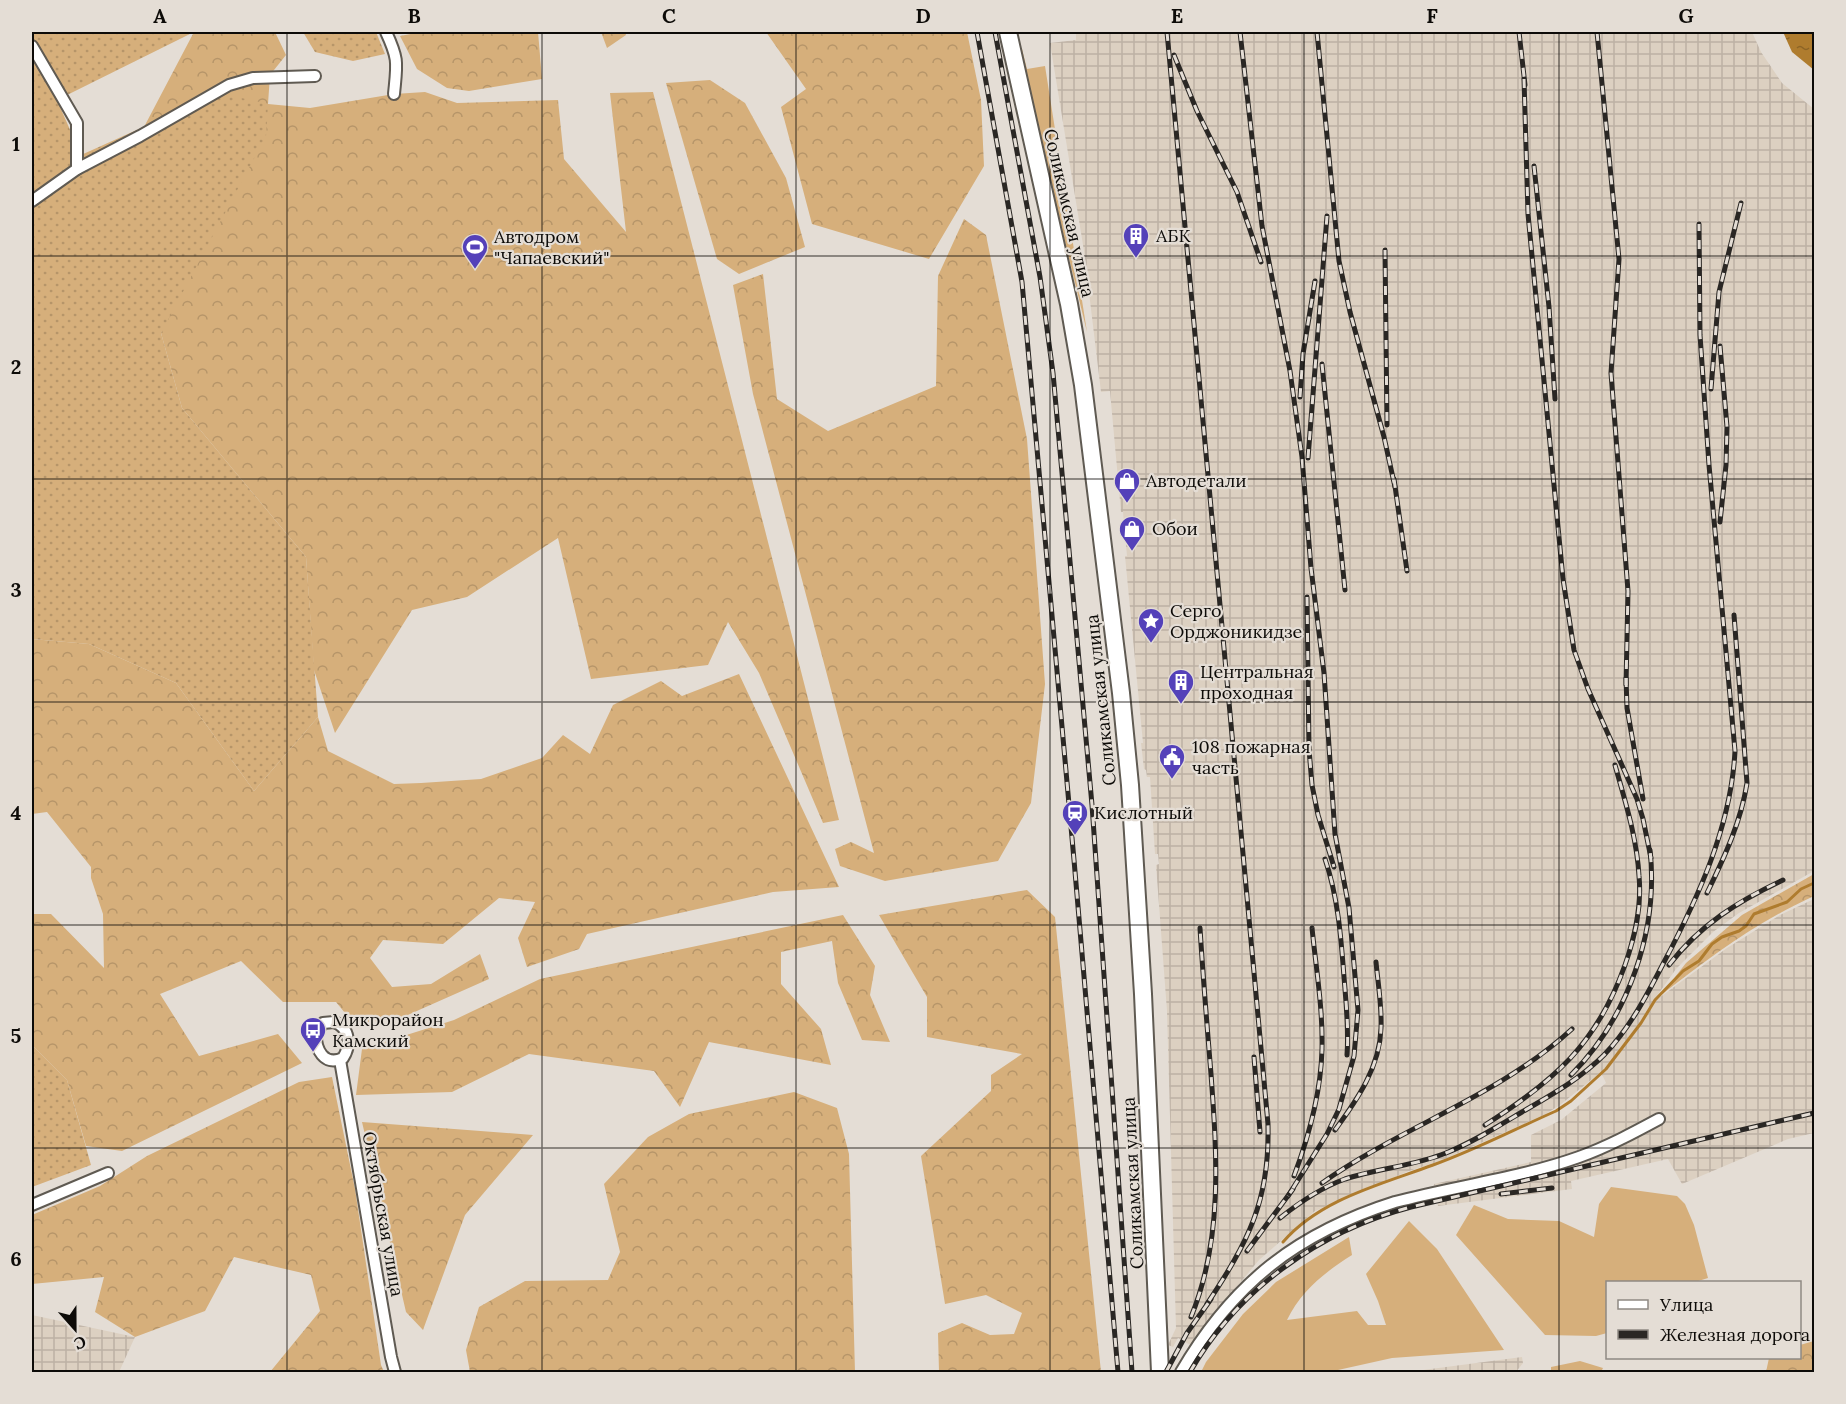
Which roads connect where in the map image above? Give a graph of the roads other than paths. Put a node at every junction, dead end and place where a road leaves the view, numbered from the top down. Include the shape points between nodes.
1 (386, 32) edge
2 (1008, 32) edge
3 (32, 46) edge
4 (315, 76) dead end
5 (394, 94) dead end
6 (77, 169) junction
7 (32, 201) edge
8 (340, 1060) dead end
9 (1659, 1119) dead end
10 (108, 1173) dead end
11 (32, 1205) edge
12 (395, 1372) edge
13 (1160, 1372) edge
14 (1181, 1372) edge

1 - 5 street via 396,55
2 - 13 main road, Соликамская улица via 1069,304 1083,385 1121,693 1143,994
3 - 6 street via 77,123
4 - 6 street via 253,78 229,85
6 - 7 street
8 - 12 street, Октябрьская улица
9 - 14 street via 1581,1156 1535,1171 1395,1202 1329,1228 1274,1262 1245,1286 1204,1336
10 - 11 street

